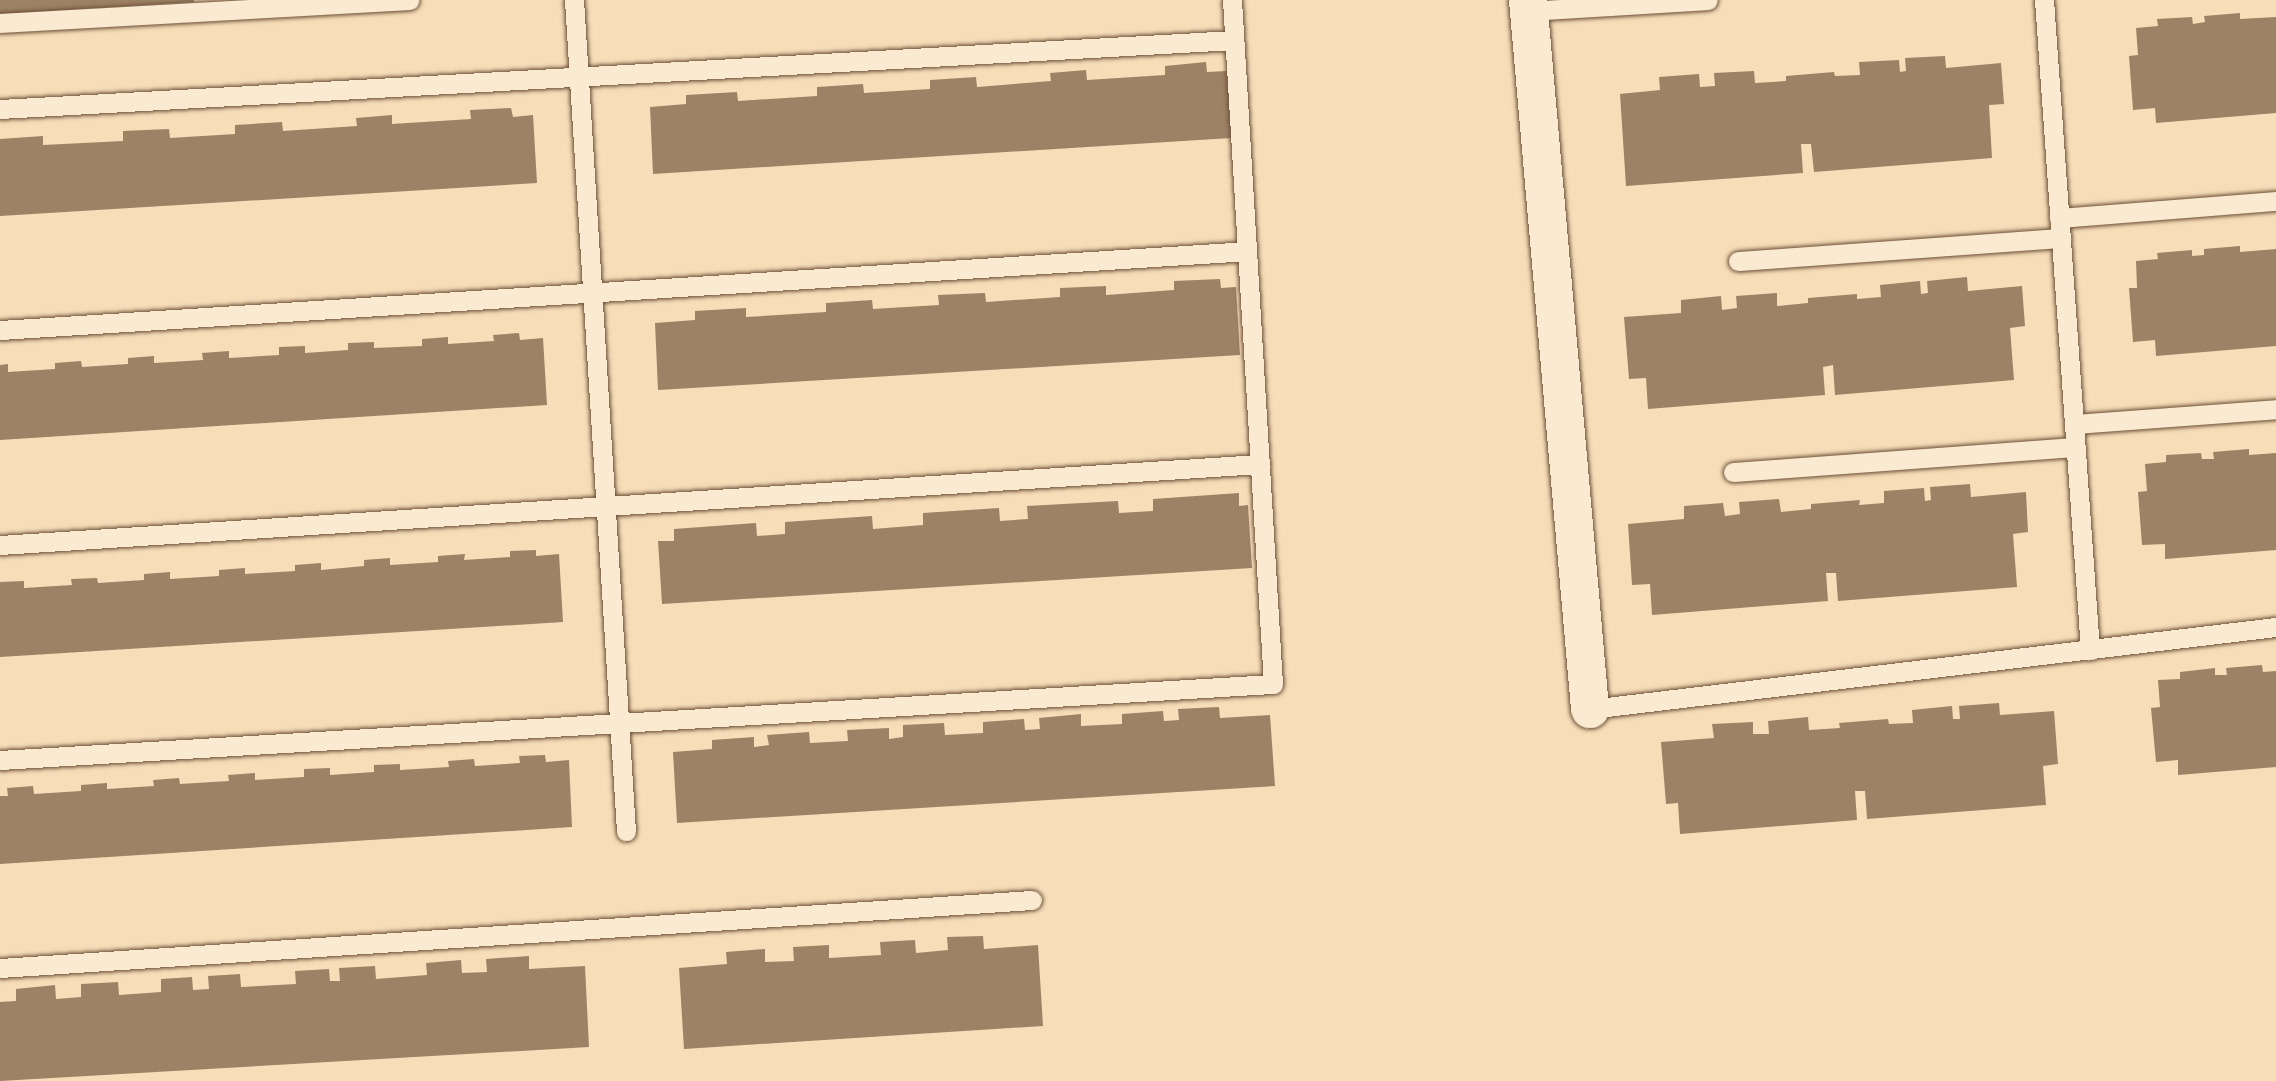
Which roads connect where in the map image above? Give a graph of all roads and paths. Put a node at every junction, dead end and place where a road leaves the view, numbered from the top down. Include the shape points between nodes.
1 (409, 0) edge
2 (574, 0) edge
3 (1232, 0) edge
4 (1709, 0) edge
5 (2044, 0) edge
6 (1529, 5) edge
7 (0, 23) edge
8 (1234, 40) junction
9 (579, 77) junction
10 (0, 108) edge
11 (2276, 201) edge
12 (2059, 218) junction
13 (2061, 238) junction
14 (1247, 251) junction
15 (1738, 261) dead end
16 (592, 293) junction
17 (0, 330) edge
18 (2276, 410) edge
19 (2074, 424) junction
20 (2075, 447) junction
21 (1260, 464) junction
22 (1733, 472) dead end
23 (606, 506) junction
24 (0, 545) edge
25 (2276, 627) edge
26 (2090, 650) junction
27 (1590, 709) joint
28 (620, 723) junction
29 (0, 760) edge
30 (626, 831) dead end
31 (1032, 900) dead end
32 (0, 968) edge

1 - 7 lane
2 - 9 lane
3 - 8 lane
4 - 6 lane
5 - 12 lane
6 - 27 street
8 - 9 lane
8 - 14 lane
9 - 10 lane
9 - 16 lane
11 - 12 lane
12 - 13 lane
13 - 15 lane
13 - 19 lane
14 - 16 lane
14 - 21 lane
16 - 17 lane
16 - 23 lane
18 - 19 lane
19 - 20 lane
20 - 22 lane
20 - 26 lane
21 - 23 lane
21 - 28 lane via 1273,684
23 - 24 lane
23 - 28 lane
25 - 26 lane
26 - 27 lane
28 - 29 lane
28 - 30 lane
31 - 32 lane

